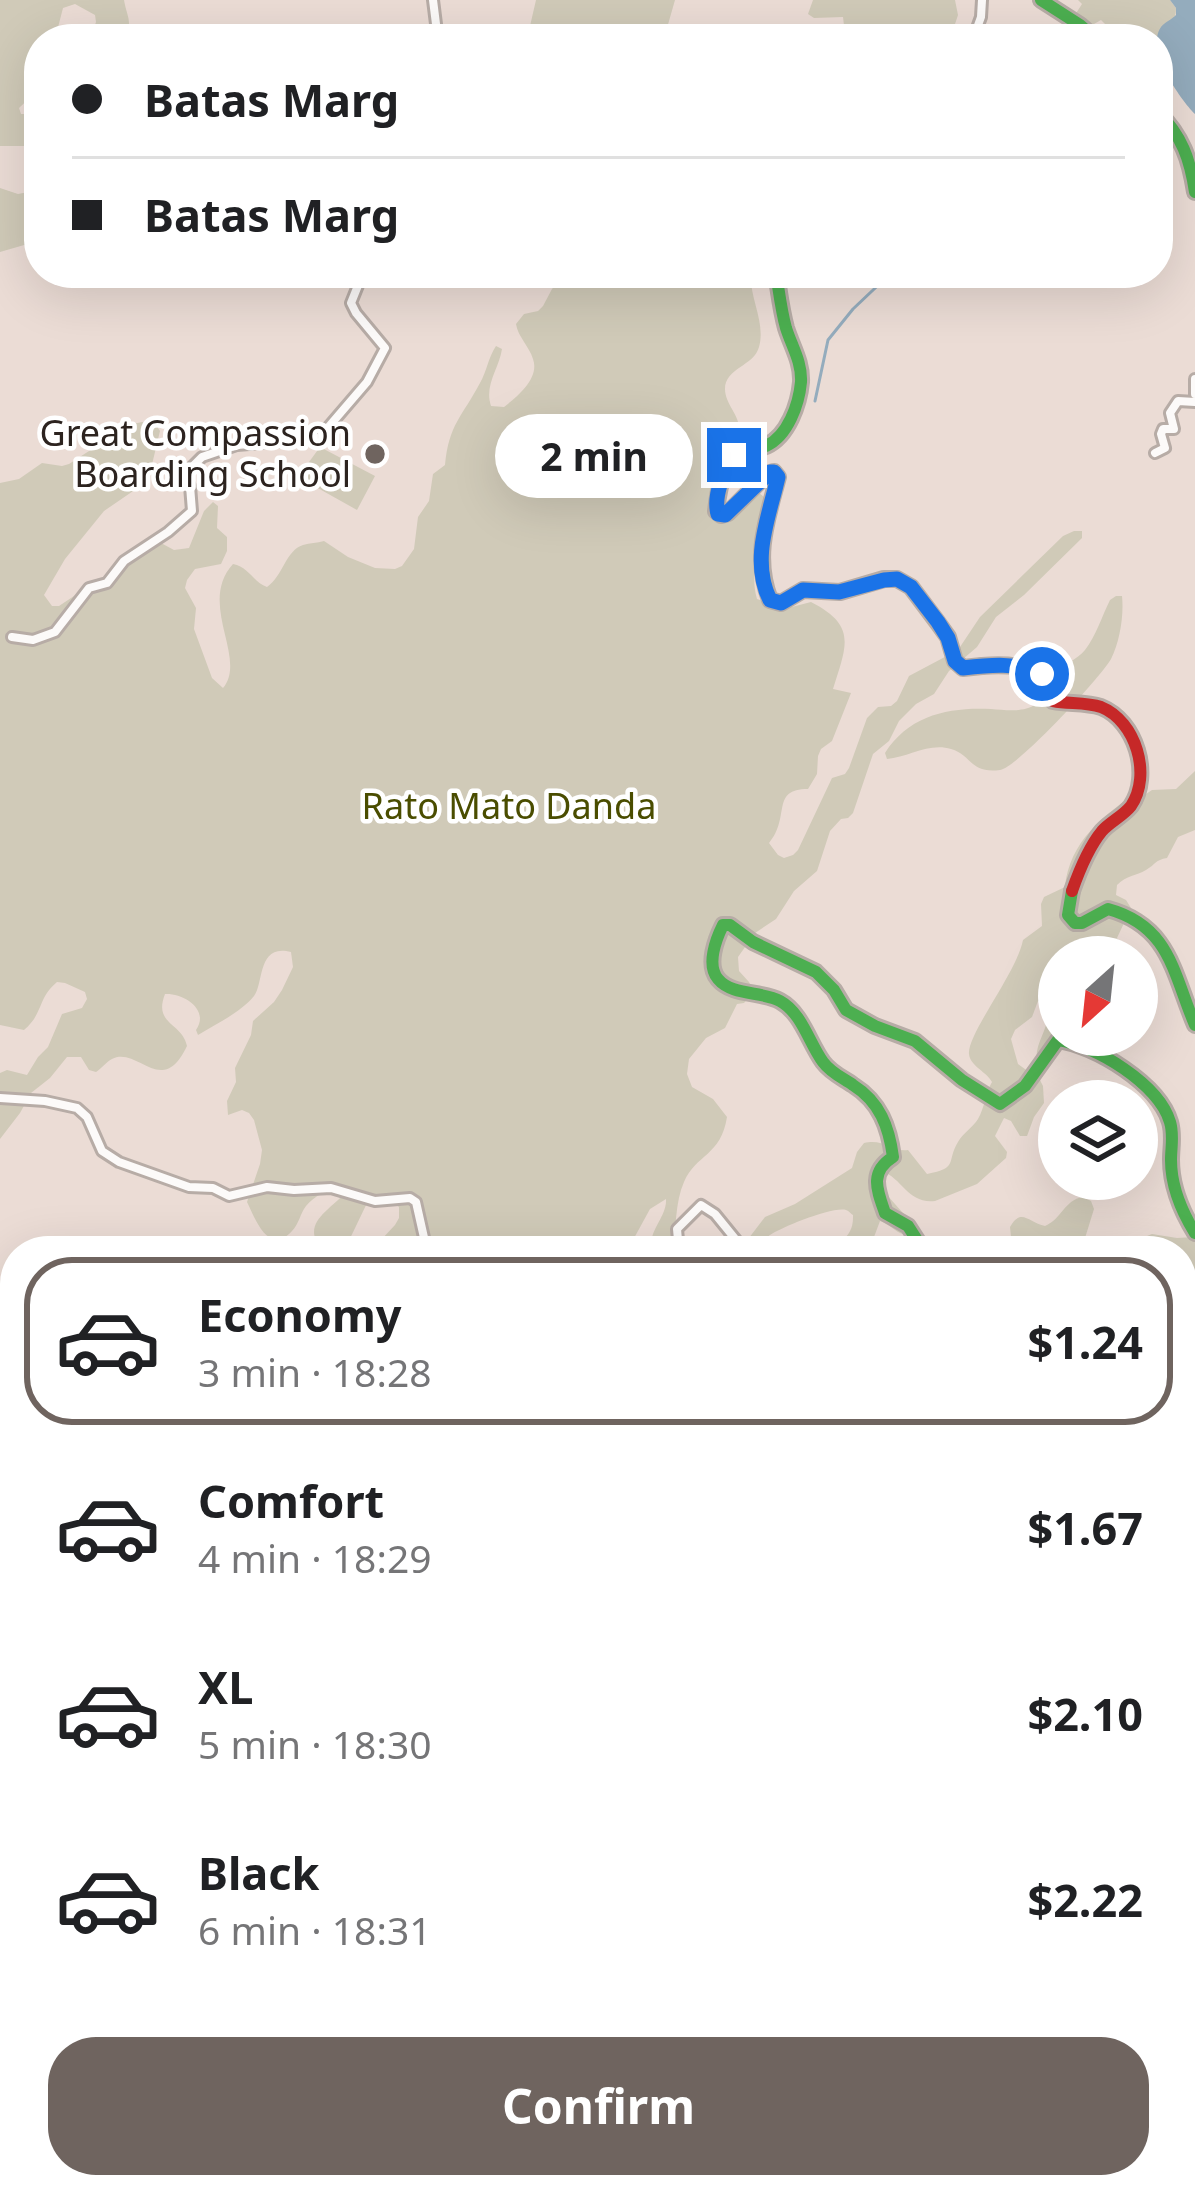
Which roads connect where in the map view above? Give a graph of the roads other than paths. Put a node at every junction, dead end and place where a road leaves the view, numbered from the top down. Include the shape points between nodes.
1 (1041, 0) edge
2 (1078, 24) edge
3 (1173, 128) edge
4 (1195, 192) edge
5 (357, 288) edge
6 (779, 288) edge
7 (1195, 379) edge
8 (1195, 398) edge
9 (1155, 453) dead end
10 (12, 637) dead end
11 (1195, 1025) edge
12 (0, 1098) edge
13 (1195, 1233) edge
14 (424, 1236) edge
15 (677, 1236) edge
16 (733, 1236) edge
17 (915, 1236) edge

1 - 2 street
3 - 4 street via 1189,152
5 - 10 street via 351,303 385,348 320,438 237,445 202,457 183,476 192,511 107,583 89,588 55,632
6 - 11 street via 802,374 798,394 776,439 732,457 716,511 728,514 774,472 762,541 770,600 897,579 938,622 963,668 1033,670 1050,682 1053,701 1099,707 1119,720 1138,754 1136,795 1094,843 1068,915 1082,923 1108,909 1142,920 1171,959
7 - 8 street
8 - 9 street via 1178,401 1174,429 1161,434 1166,448
12 - 14 street via 77,1108 102,1151 189,1187 229,1196 267,1187 410,1198
13 - 17 street via 1172,1171 1171,1122 1152,1091 1112,1062 1058,1040 1015,1097 1000,1104 914,1041 846,1010 816,972 723,925 715,976 789,1007 824,1064 878,1107 893,1157 876,1172 881,1205
15 - 16 street via 701,1205

